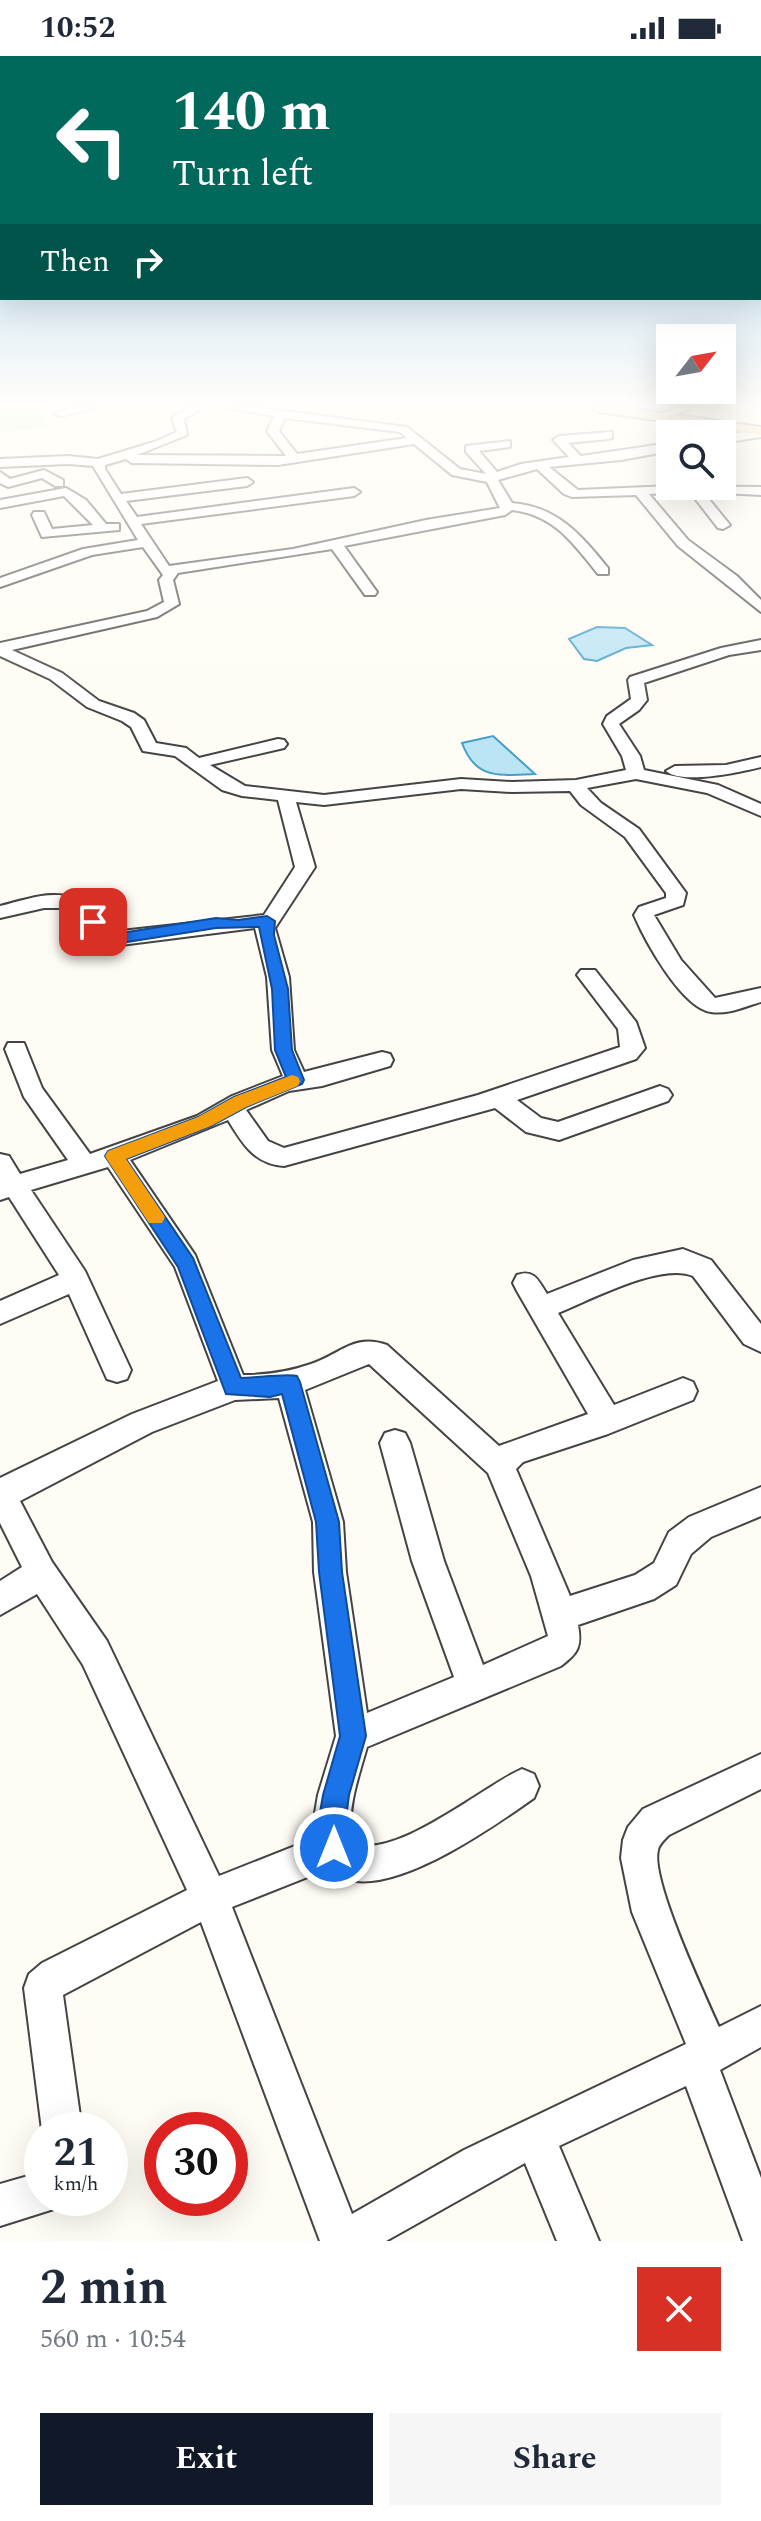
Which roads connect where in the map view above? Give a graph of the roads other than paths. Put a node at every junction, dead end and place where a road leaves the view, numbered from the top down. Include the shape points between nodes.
1 (87, 510) edge
2 (126, 510) edge
3 (228, 510) edge
4 (506, 510) edge
5 (539, 510) edge
6 (656, 510) edge
7 (711, 510) edge
8 (39, 515) dead end
9 (136, 523) junction
10 (723, 525) dead end
11 (103, 528) junction
12 (146, 543) junction
13 (336, 545) junction
14 (603, 571) dead end
15 (172, 572) junction
16 (0, 583) edge
17 (370, 592) dead end
18 (761, 608) edge
19 (754, 646) edge
20 (0, 649) edge
21 (761, 659) edge
22 (278, 744) dead end
23 (761, 762) edge
24 (199, 763) junction
25 (636, 773) junction
26 (576, 785) junction
27 (286, 797) junction
28 (761, 811) edge
29 (2, 908) edge
30 (267, 921) junction
31 (588, 975) dead end
32 (761, 995) edge
33 (16, 1049) dead end
34 (382, 1060) dead end
35 (296, 1080) junction
36 (660, 1095) dead end
37 (497, 1097) junction
38 (232, 1108) junction
39 (114, 1156) junction
40 (0, 1163) edge
41 (84, 1164) junction
42 (8, 1187) edge
43 (76, 1279) junction
44 (526, 1283) dead end
45 (540, 1308) junction
46 (0, 1313) edge
47 (761, 1340) edge
48 (117, 1370) dead end
49 (289, 1382) junction
50 (234, 1387) junction
51 (683, 1391) dead end
52 (608, 1421) junction
53 (395, 1443) dead end
54 (500, 1465) junction
55 (1, 1494) edge
56 (761, 1501) edge
57 (41, 1573) junction
58 (0, 1599) edge
59 (560, 1615) junction
60 (474, 1685) junction
61 (353, 1736) junction
62 (761, 1771) edge
63 (522, 1786) dead end
64 (334, 1848) junction
65 (210, 1898) junction
66 (761, 2026) edge
67 (703, 2058) junction
68 (60, 2112) edge
69 (535, 2137) junction
70 (24, 2198) edge
71 (0, 2205) edge
72 (761, 2234) edge
73 (341, 2241) edge
74 (351, 2241) edge
75 (578, 2241) edge

1 - 11 street
2 - 9 street
3 - 9 street
4 - 13 street
5 - 14 street via 560,519
6 - 18 street via 683,543
7 - 10 street
8 - 11 street via 47,534
9 - 11 street
9 - 12 street
12 - 15 street via 165,571
12 - 16 street via 74,554
13 - 15 street
13 - 17 street
15 - 20 street via 166,580 172,604 161,610
19 - 21 street
19 - 25 street via 636,680 637,703 611,724
20 - 24 street via 56,676 93,704 128,717 138,724 149,747 180,752
22 - 24 street
23 - 25 street via 726,770
24 - 27 street via 228,786
25 - 26 street
25 - 28 street via 712,789
26 - 27 street via 461,784 324,800
26 - 32 street via 583,800 635,836 676,893 676,901 646,911 645,920 699,997 717,1005
27 - 30 street via 305,867
29 - 30 street via 69,903 110,936 121,938
30 - 35 street via 280,989 283,1050
31 - 37 street via 628,1027 634,1048
33 - 41 street via 32,1091
34 - 35 street
35 - 38 street
36 - 37 street via 559,1131 534,1126
37 - 38 street via 274,1158
38 - 39 street
39 - 41 street
39 - 50 street via 186,1263
40 - 42 street
41 - 42 street
42 - 43 street
43 - 46 street
43 - 48 street
44 - 45 street
45 - 47 street via 633,1271 692,1261
45 - 52 street
49 - 50 street via 270,1388
49 - 54 street via 366,1351 377,1354
49 - 61 street via 328,1522
50 - 55 street via 142,1423
51 - 52 street
52 - 54 street via 513,1452
53 - 60 street via 428,1561
54 - 59 street
55 - 57 street
56 - 59 street via 700,1527 680,1543 665,1574 643,1588
57 - 58 street
57 - 65 street via 95,1653
59 - 60 street via 565,1643
60 - 61 street
61 - 64 street via 336,1795
62 - 67 street via 656,1822 641,1840 639,1858 651,1912
63 - 64 street via 452,1833 383,1862 354,1863
64 - 65 street
65 - 68 street via 55,1976 43,1988
65 - 73 street
66 - 67 street
67 - 69 street
67 - 72 street
69 - 74 street via 467,2170
69 - 75 street
70 - 71 street

